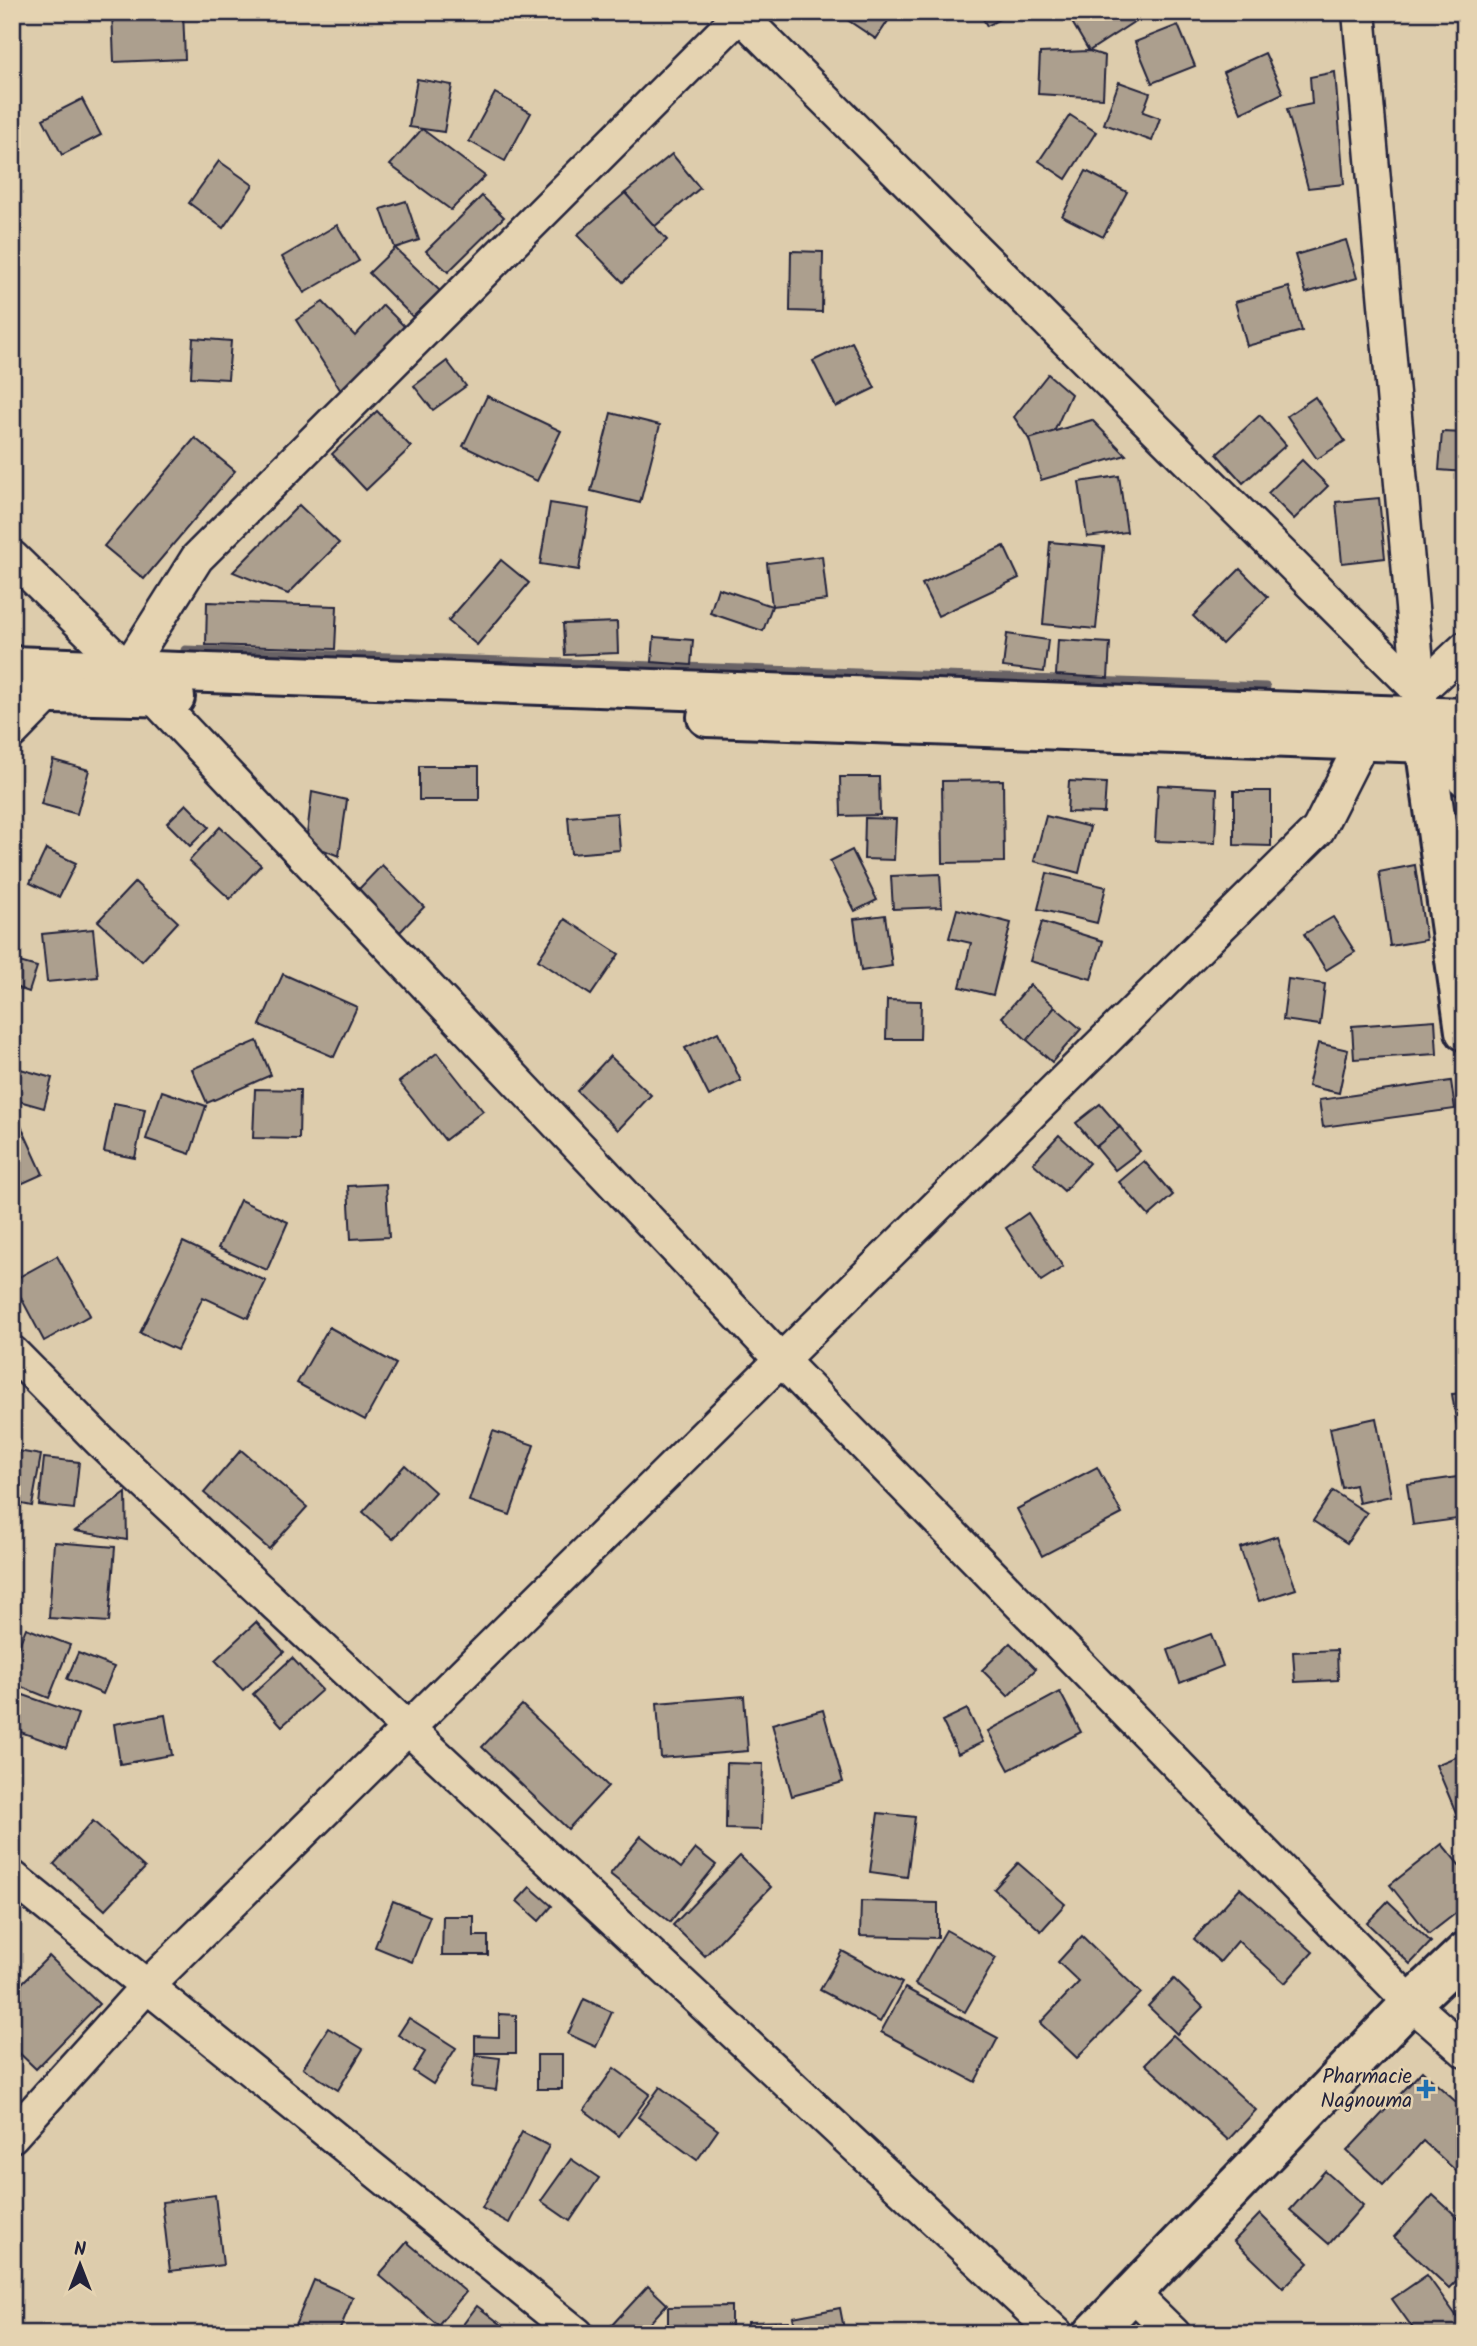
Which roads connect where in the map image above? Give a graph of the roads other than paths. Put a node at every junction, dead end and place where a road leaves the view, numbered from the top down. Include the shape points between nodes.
1 (1359, 12) edge
2 (740, 13) edge
3 (12, 557) edge
4 (1465, 648) edge
5 (12, 666) edge
6 (76, 667) junction
7 (139, 683) junction
8 (30, 694) edge
9 (1422, 717) junction
10 (1465, 718) edge
11 (12, 732) edge
12 (1363, 741) junction
13 (1465, 744) edge
14 (1465, 780) edge
15 (1465, 1031) edge
16 (12, 1352) edge
17 (781, 1360) junction
18 (408, 1728) junction
19 (12, 1877) edge
20 (1465, 1952) edge
21 (147, 1986) junction
22 (1411, 2003) junction
23 (1465, 2051) edge
24 (12, 2136) edge
25 (1132, 2293) junction
26 (577, 2334) edge
27 (1057, 2334) edge
28 (1093, 2334) edge
29 (1174, 2334) edge

1 - 9 street
2 - 7 street via 197,558
2 - 9 street
3 - 7 street
4 - 9 street
5 - 6 main road
6 - 7 main road
6 - 8 street
7 - 8 main road
7 - 9 main road
7 - 12 main road
7 - 17 street
8 - 11 street
9 - 10 main road
9 - 12 main road
9 - 13 main road
9 - 14 street
9 - 15 main road
12 - 17 street via 1318,830
16 - 18 street via 100,1441
17 - 18 street
17 - 22 street
18 - 21 street
18 - 27 street
19 - 21 street
20 - 22 main road
21 - 24 street
21 - 26 street
22 - 23 street
22 - 25 main road
25 - 28 main road
25 - 29 street

